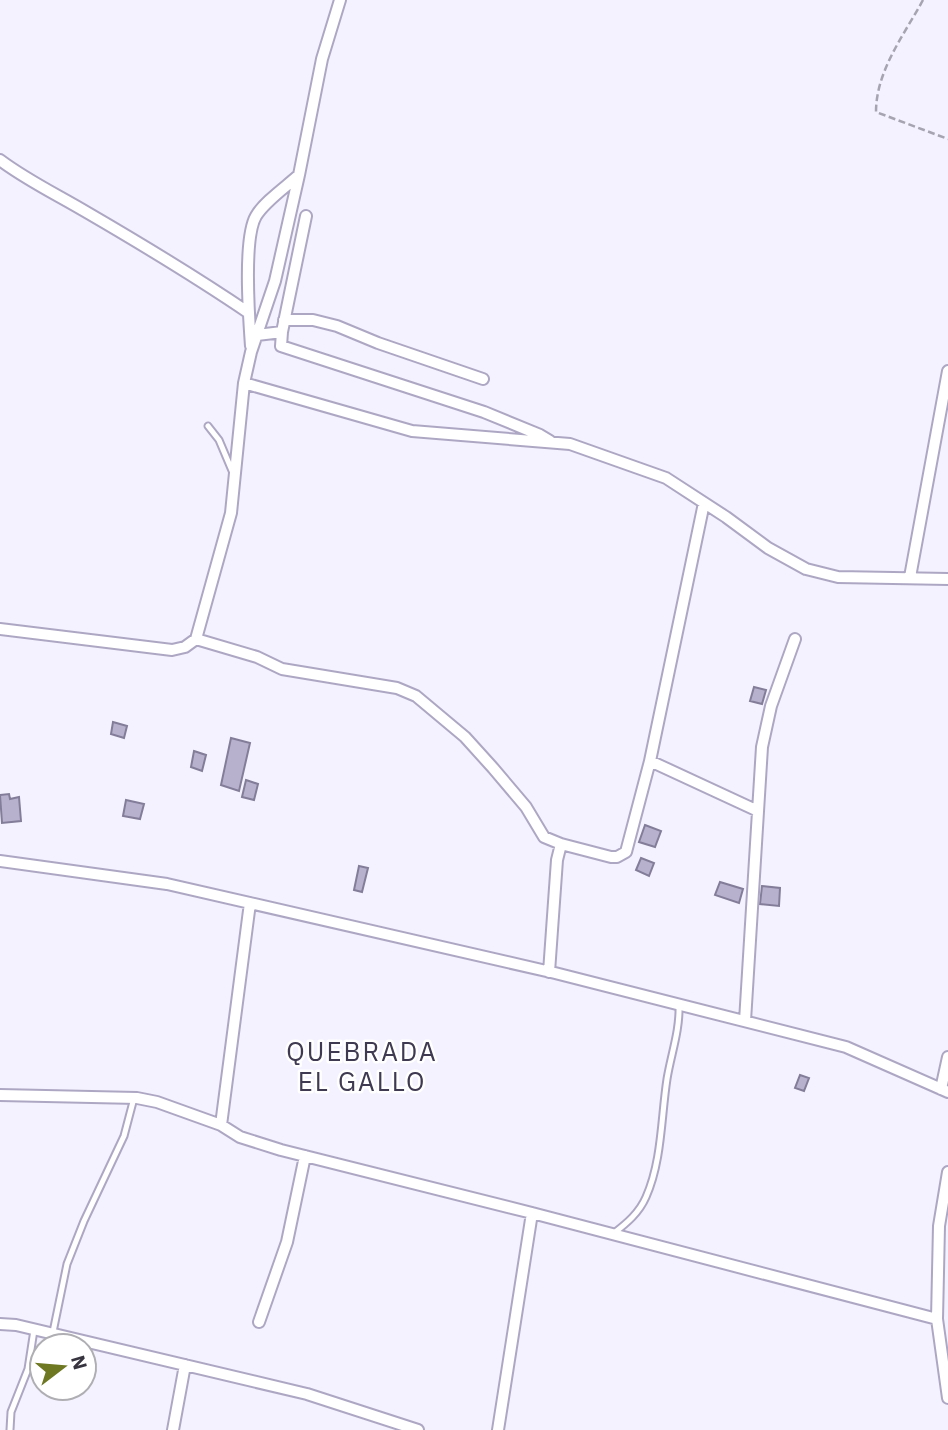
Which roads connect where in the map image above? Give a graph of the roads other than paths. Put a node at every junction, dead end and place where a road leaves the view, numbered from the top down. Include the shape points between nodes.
1 (340, 0) edge
2 (0, 160) edge
3 (299, 175) junction
4 (306, 216) dead end
5 (248, 313) junction
6 (283, 326) junction
7 (257, 335) junction
8 (251, 352) junction
9 (948, 371) edge
10 (483, 379) dead end
11 (244, 383) junction
12 (208, 426) dead end
13 (552, 443) junction
14 (234, 475) junction
15 (705, 503) junction
16 (910, 577) junction
17 (948, 579) edge
18 (0, 629) edge
19 (196, 639) junction
20 (795, 639) dead end
21 (650, 761) junction
22 (758, 810) junction
23 (561, 844) junction
24 (0, 861) edge
25 (250, 904) junction
26 (549, 972) junction
27 (679, 1004) junction
28 (745, 1021) junction
29 (948, 1057) edge
30 (945, 1091) edge
31 (0, 1096) edge
32 (134, 1098) junction
33 (221, 1125) junction
34 (305, 1156) junction
35 (948, 1172) edge
36 (532, 1213) junction
37 (613, 1234) junction
38 (937, 1319) junction
39 (258, 1322) dead end
40 (0, 1324) edge
41 (34, 1330) junction
42 (43, 1332) edge
43 (52, 1332) edge
44 (98, 1345) edge
45 (185, 1365) junction
46 (948, 1393) edge
47 (948, 1398) edge
48 (10, 1430) edge
49 (173, 1430) edge
50 (418, 1430) edge
51 (498, 1430) edge

1 - 3 street via 322,60
2 - 5 street
3 - 5 street via 262,207 252,224
3 - 7 street via 275,281
4 - 6 street
5 - 8 street
6 - 7 street
6 - 10 street via 313,320 337,326
6 - 13 street via 281,346 290,350 484,412
7 - 8 street
8 - 11 street
9 - 16 street
11 - 13 street via 412,431
11 - 14 street
12 - 14 lane
13 - 15 street via 570,444 666,478
14 - 19 street via 231,513
15 - 16 street via 806,569 838,577
15 - 21 street
16 - 17 street
18 - 19 street via 172,650
19 - 23 street via 282,669 397,688 416,696 465,737 526,807 544,837
20 - 22 street via 766,728
21 - 22 street
21 - 23 street via 622,856
22 - 28 street
23 - 26 street
24 - 25 street via 167,884
25 - 26 street
25 - 33 street
26 - 27 street
27 - 28 street
27 - 37 lane via 647,1196 632,1219
28 - 30 street via 846,1046
29 - 30 street
31 - 32 street
32 - 33 street
32 - 43 lane via 124,1136 67,1264
33 - 34 street via 240,1137
34 - 36 street
34 - 39 street via 287,1242
35 - 38 street via 939,1226
36 - 37 street
36 - 51 street
37 - 38 street
38 - 46 street
40 - 41 street
41 - 42 street
41 - 48 lane
44 - 45 street
45 - 49 street
45 - 50 street via 307,1394
46 - 47 street

